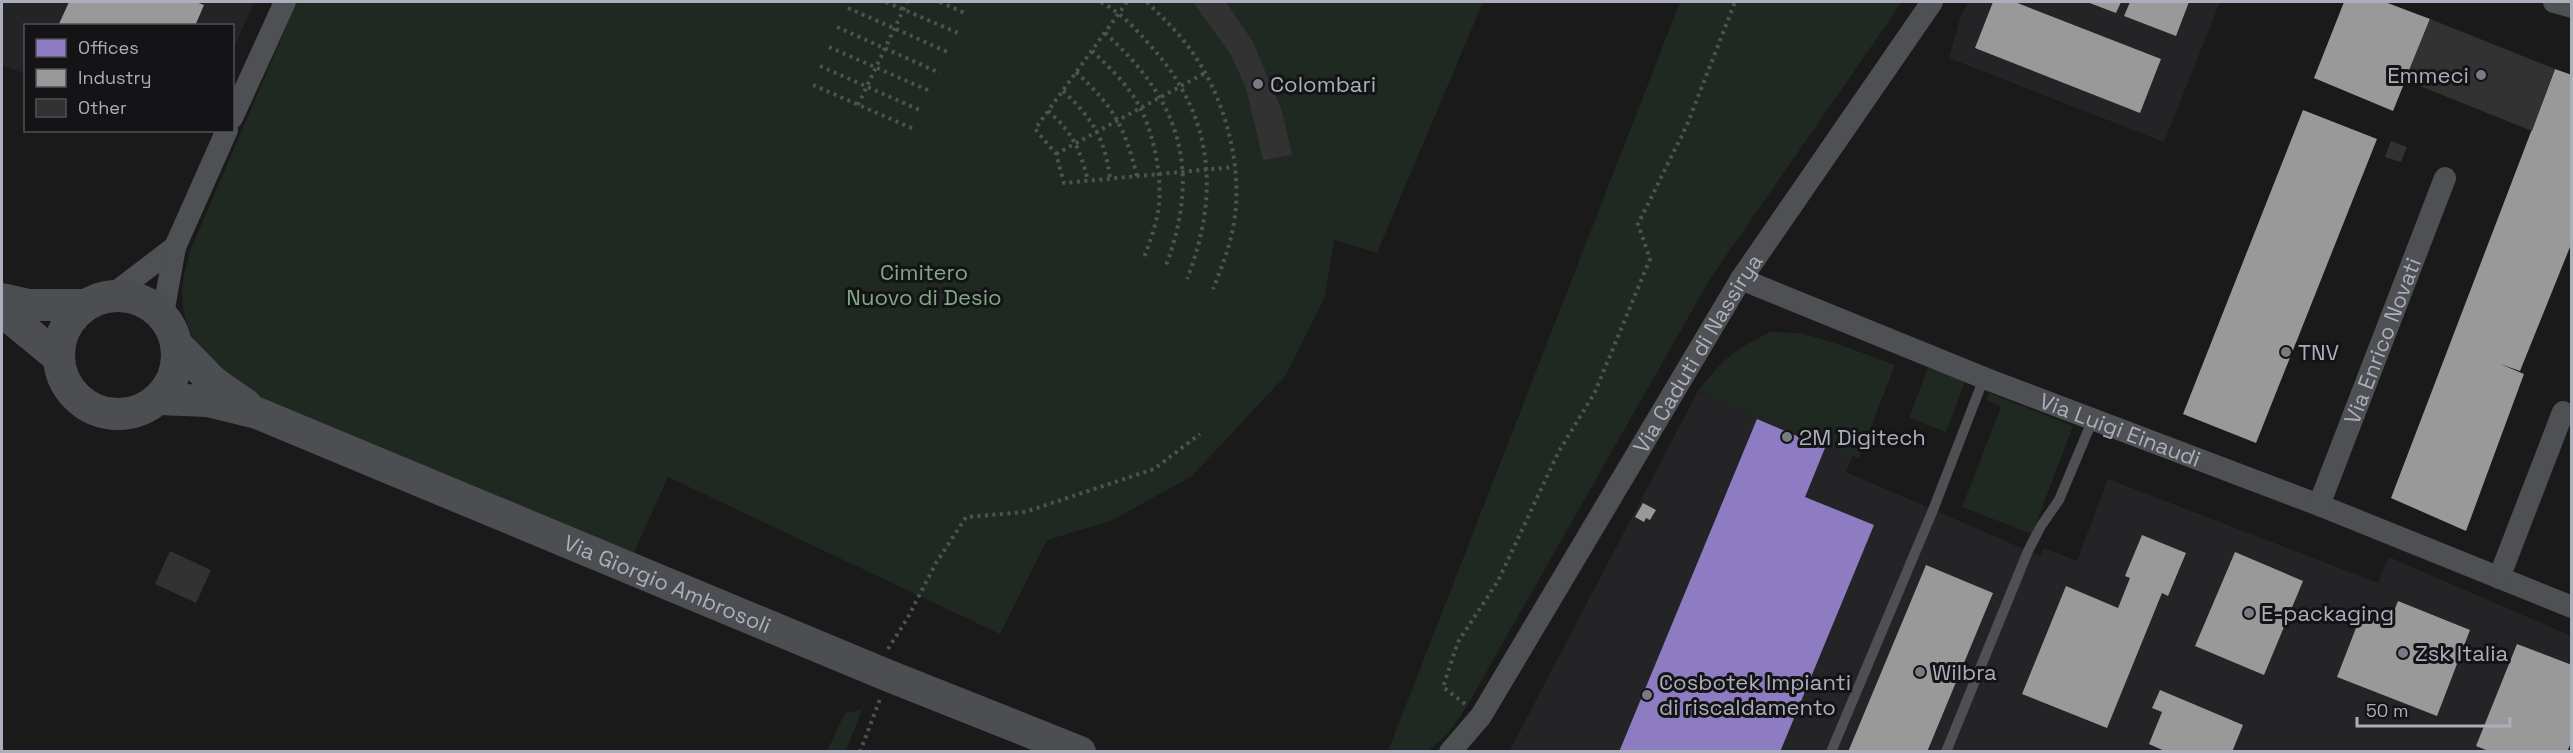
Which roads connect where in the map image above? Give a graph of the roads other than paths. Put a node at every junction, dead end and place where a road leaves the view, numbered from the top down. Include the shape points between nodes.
1 (285, 2) edge
2 (1932, 2) edge
3 (2554, 2) edge
4 (2571, 8) edge
5 (234, 114) edge
6 (226, 132) edge
7 (2445, 178) dead end
8 (175, 247) junction
9 (1741, 279) junction
10 (2, 299) edge
11 (98, 300) junction
12 (2, 311) edge
13 (163, 314) junction
14 (178, 346) junction
15 (58, 358) junction
16 (1984, 378) junction
17 (159, 399) junction
18 (257, 412) junction
19 (2564, 412) dead end
20 (2093, 419) junction
21 (2319, 505) junction
22 (2499, 578) junction
23 (2571, 607) edge
24 (1480, 716) junction
25 (1080, 752) edge
26 (1450, 752) edge
27 (1475, 752) edge
28 (1831, 752) edge
29 (1946, 752) edge

1 - 5 street
2 - 9 street, Via Caduti di Nassirya
3 - 4 street
6 - 8 street
7 - 21 street, Via Enrico Novati
8 - 11 street
8 - 13 street
9 - 16 street, Via Luigi Einaudi
9 - 24 street, Via Caduti di Nassirya
10 - 11 main road via 29,304
11 - 13 main road via 130,296
11 - 15 main road via 69,320
12 - 15 main road
13 - 14 main road
14 - 17 main road via 175,375
14 - 18 main road, Via Giorgio Ambrosoli via 213,382
15 - 17 main road via 63,377 87,406 124,415 143,410
16 - 20 street, Via Luigi Einaudi
16 - 28 lane
17 - 18 main road, Via Giorgio Ambrosoli via 208,401
18 - 25 main road, Via Giorgio Ambrosoli
19 - 22 street
20 - 21 street, Via Luigi Einaudi
20 - 29 lane via 2059,500 2028,551
21 - 22 street, Via Luigi Einaudi
22 - 23 street, Via Luigi Einaudi
24 - 26 street, Via Caduti di Nassirya
24 - 27 street, Via Caduti di Nassirya

